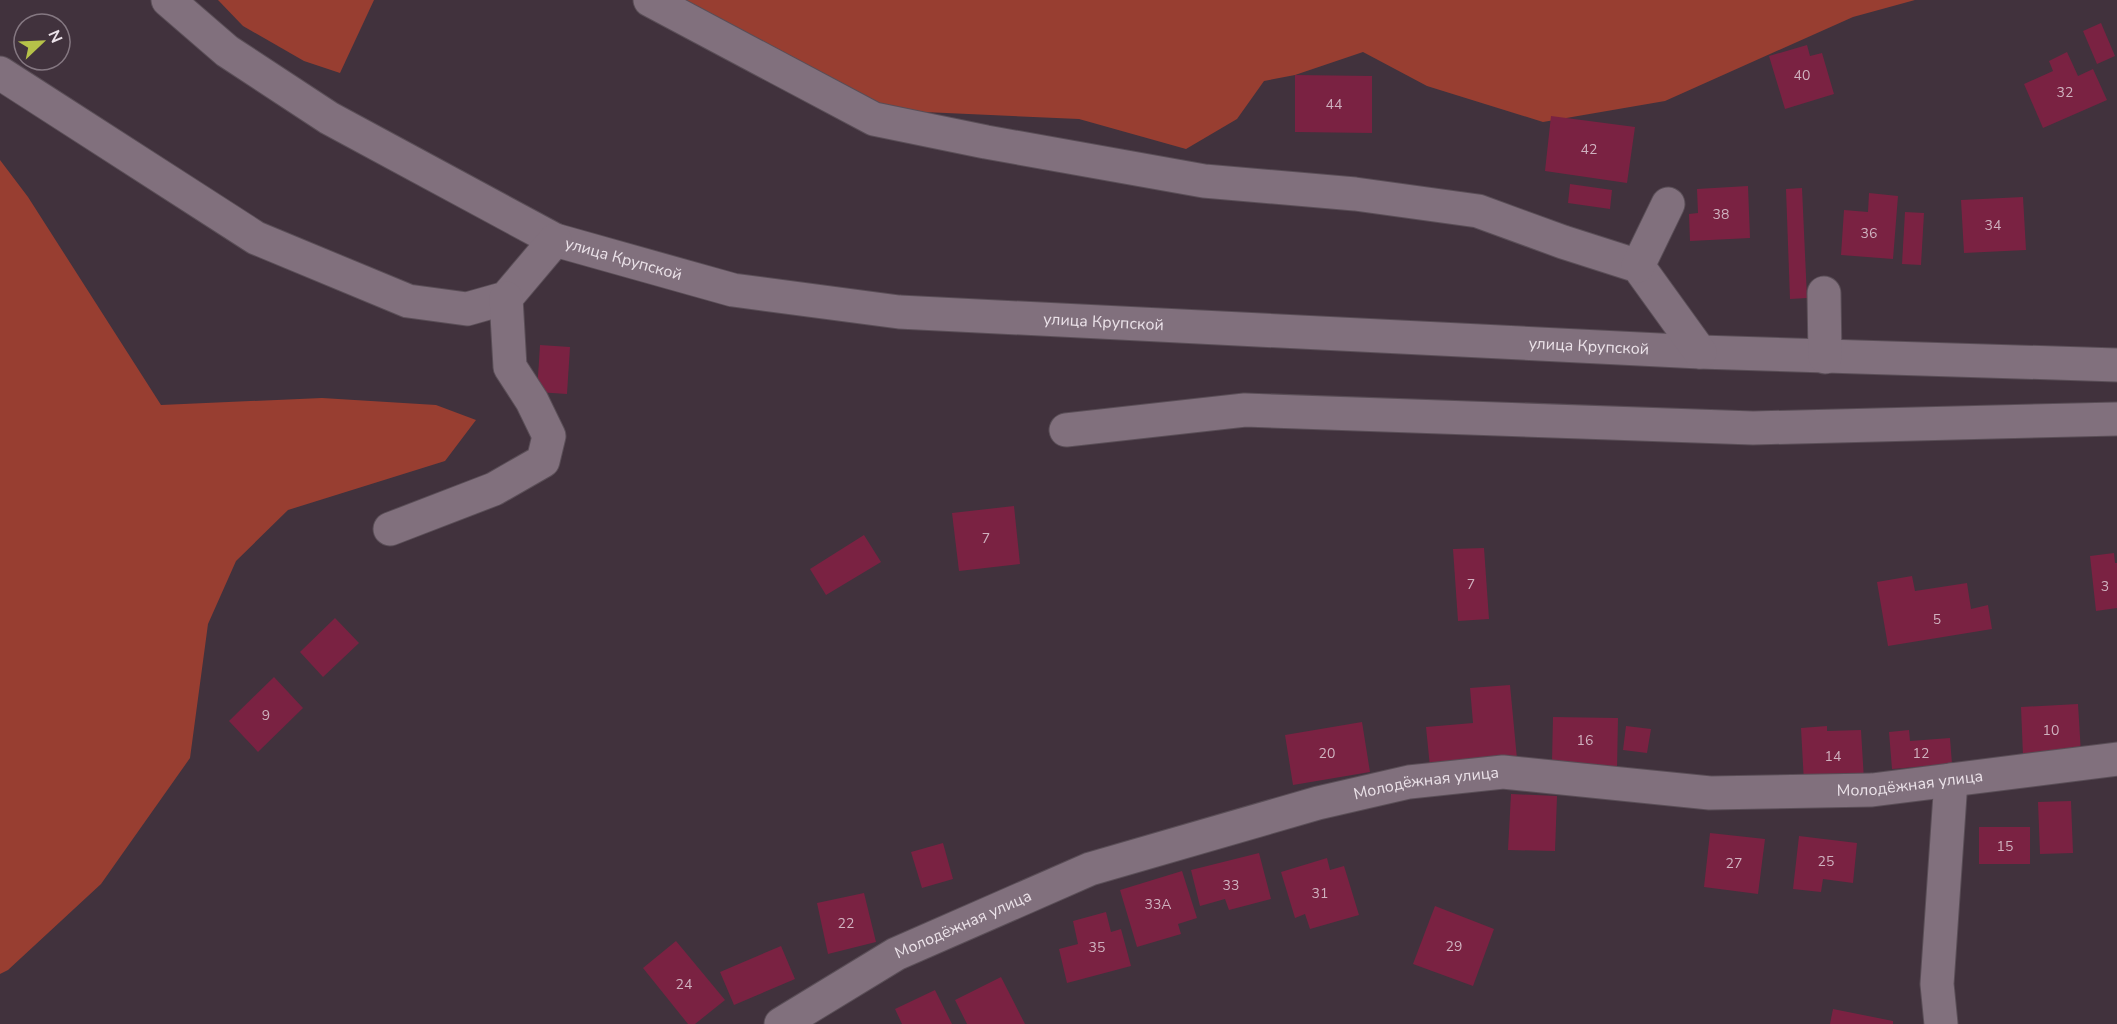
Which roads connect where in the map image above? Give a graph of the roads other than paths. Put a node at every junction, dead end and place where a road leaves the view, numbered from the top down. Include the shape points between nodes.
1 (168, 0) edge
2 (650, 0) edge
3 (0, 73) edge
4 (1668, 204) dead end
5 (555, 240) junction
6 (1638, 266) junction
7 (1824, 293) dead end
8 (506, 298) junction
9 (1700, 352) junction
10 (1825, 357) junction
11 (2117, 365) edge
12 (2117, 419) edge
13 (1066, 430) dead end
14 (390, 529) dead end
15 (2117, 759) edge
16 (1951, 780) junction
17 (781, 1024) edge
18 (1941, 1024) edge

1 - 5 street, улица Крупской via 227,51 329,118
2 - 6 street via 874,119 1204,181 1355,194 1478,211
3 - 8 street via 256,238 408,301 467,309
4 - 6 street
5 - 8 street
5 - 9 street, улица Крупской via 733,290 898,312
6 - 9 street
7 - 10 street
8 - 14 street via 510,367 549,436 543,461 494,489
9 - 10 street, улица Крупской
10 - 11 street, улица Крупской
12 - 13 street via 1753,428 1245,410
15 - 16 street, Молодёжная улица
16 - 17 street, Молодёжная улица via 1872,790 1710,792 1503,772 1409,782 1318,803 1090,869 896,954
16 - 18 street via 1937,984

